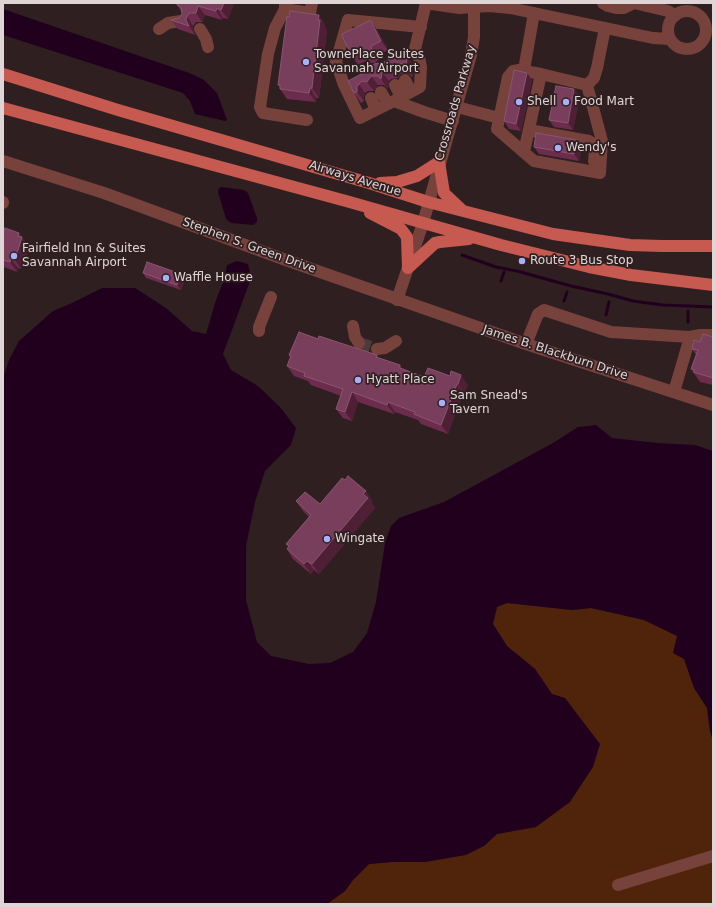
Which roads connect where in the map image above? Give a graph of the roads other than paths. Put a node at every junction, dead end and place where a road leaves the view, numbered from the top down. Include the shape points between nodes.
1 (312, 3) edge
2 (426, 3) edge
3 (603, 3) edge
4 (634, 3) edge
5 (474, 5) edge
6 (285, 6) edge
7 (517, 6) edge
8 (534, 13) junction
9 (675, 16) junction
10 (181, 21) edge
11 (421, 27) junction
12 (604, 28) junction
13 (159, 29) dead end
14 (200, 29) dead end
15 (669, 39) junction
16 (208, 47) dead end
17 (524, 70) junction
18 (3, 74) edge
19 (541, 74) junction
20 (400, 83) dead end
21 (587, 85) junction
22 (382, 92) dead end
23 (370, 98) dead end
24 (398, 99) junction
25 (457, 107) junction
26 (3, 108) edge
27 (376, 110) junction
28 (499, 116) junction
29 (512, 116) edge
30 (307, 120) dead end
31 (453, 121) junction
32 (528, 123) junction
33 (524, 152) junction
34 (3, 161) edge
35 (439, 162) junction
36 (576, 169) junction
37 (369, 183) junction
38 (346, 201) junction
39 (428, 202) junction
40 (462, 211) junction
41 (423, 223) junction
42 (478, 238) junction
43 (713, 246) edge
44 (408, 268) junction
45 (713, 285) edge
46 (271, 297) dead end
47 (397, 300) junction
48 (353, 326) dead end
49 (259, 331) dead end
50 (713, 335) edge
51 (690, 336) junction
52 (396, 341) dead end
53 (359, 342) dead end
54 (526, 344) junction
55 (377, 349) tunnel mouth
56 (674, 392) junction
57 (713, 405) edge
58 (713, 856) edge
59 (618, 885) dead end

1 - 6 street via 310,13
2 - 5 street via 459,8
2 - 11 street
3 - 4 street via 624,8
4 - 9 street via 668,10
5 - 7 street
5 - 25 street, Crossroads Parkway via 474,37
6 - 30 street via 275,28 268,54 260,107 263,113
7 - 8 street
8 - 12 street
8 - 17 street
9 - 15 street via 668,24
9 - 15 street via 688,11 700,16 706,30 705,37 697,47 685,50
10 - 13 street via 168,23
11 - 24 street via 412,51 418,57 421,68 420,87
11 - 27 street via 348,20 336,62 350,83 360,118
12 - 15 street
12 - 21 street via 597,68 594,78
14 - 16 street
17 - 19 street
17 - 28 street via 512,71 508,77 512,87 509,102
18 - 37 main road, Airways Avenue
19 - 21 street
19 - 32 street via 530,106
20 - 24 street
21 - 36 street via 602,141 600,173
22 - 24 street
23 - 27 street
24 - 27 street
24 - 31 street via 424,112
25 - 28 street
25 - 31 street, Crossroads Parkway
26 - 38 main road, Airways Avenue
28 - 29 street
28 - 33 street via 497,129
31 - 35 street, Crossroads Parkway
32 - 33 street
32 - 36 street via 589,141 594,145 594,161 591,165
33 - 36 street via 534,161
34 - 47 street, Stephen S. Green Drive via 104,193
35 - 37 main road via 417,176 397,182
35 - 39 street, Crossroads Parkway
35 - 40 main road via 444,193
37 - 39 main road, Airways Avenue
38 - 41 main road, Airways Avenue
38 - 44 main road via 401,229 407,237
39 - 40 main road, Airways Avenue
39 - 41 street
40 - 43 main road, Airways Avenue via 553,234 595,241 630,245
41 - 42 main road, Airways Avenue
41 - 44 street
42 - 44 main road via 435,243
42 - 45 main road, Airways Avenue via 589,267
44 - 47 street
46 - 49 street via 258,327
47 - 54 street, James B. Blackburn Drive
48 - 53 street
50 - 51 street
51 - 54 street via 611,332 544,310 538,314
51 - 56 street
52 - 55 street via 385,348
54 - 56 street, James B. Blackburn Drive
56 - 57 street, James B. Blackburn Drive
58 - 59 street

